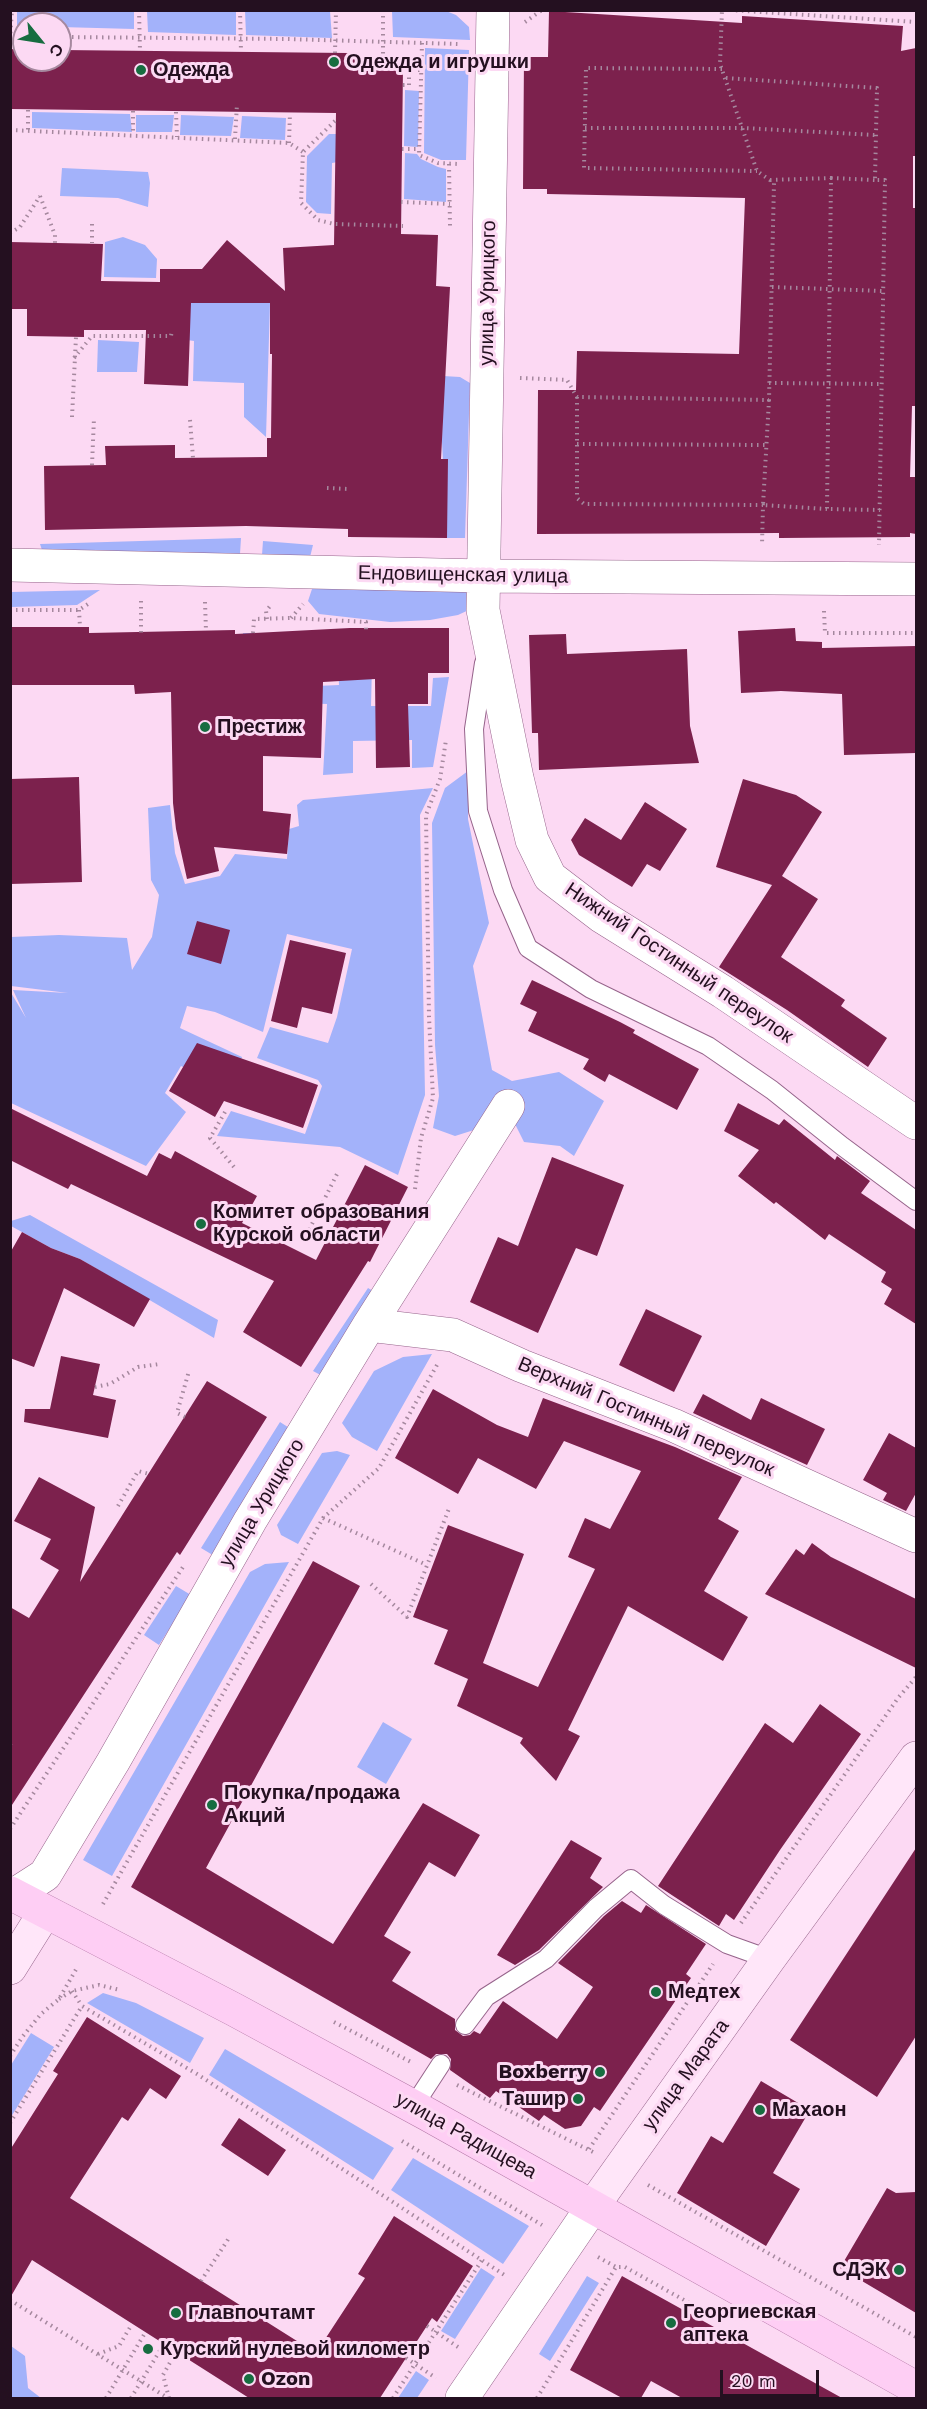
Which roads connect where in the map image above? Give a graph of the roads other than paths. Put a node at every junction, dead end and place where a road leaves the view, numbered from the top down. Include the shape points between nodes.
1 (493, 10) edge
2 (10, 565) edge
3 (483, 576) junction
4 (916, 579) edge
5 (483, 610) junction
6 (508, 1106) dead end
7 (916, 1123) edge
8 (916, 1201) edge
9 (369, 1325) junction
10 (916, 1536) edge
11 (916, 1758) edge
12 (12, 1894) edge
13 (45, 1912) junction
14 (769, 1959) junction
15 (10, 1968) edge
16 (465, 2025) dead end
17 (438, 2069) road end
18 (413, 2107) junction
19 (593, 2206) junction
20 (450, 2389) edge
21 (908, 2390) edge

1 - 3 street, улица Урицкого
2 - 3 street, Ендовищенская улица
3 - 4 street, Ендовищенская улица
3 - 5 street, Нижний Гостинный переулок
5 - 7 street, Нижний Гостинный переулок via 532,840 550,877 601,916 723,992
5 - 8 lane, Нижний Гостинный переулок via 484,670 474,729 478,811 503,890 528,948 591,989 708,1046
6 - 9 street, улица Урицкого
9 - 10 street, Верхний Гостинный переулок via 453,1335 673,1425
9 - 12 street, улица Урицкого via 250,1521 45,1875
11 - 14 main road, улица Марата
12 - 13 main road, улица Радищева
13 - 15 main road
13 - 18 main road, улица Радищева
14 - 16 lane via 727,1944 664,1905 631,1879 546,1959 486,1997
14 - 19 main road, улица Марата
17 - 18 lane
18 - 19 main road, улица Радищева
19 - 20 street, улица Марата
19 - 21 main road, улица Радищева

